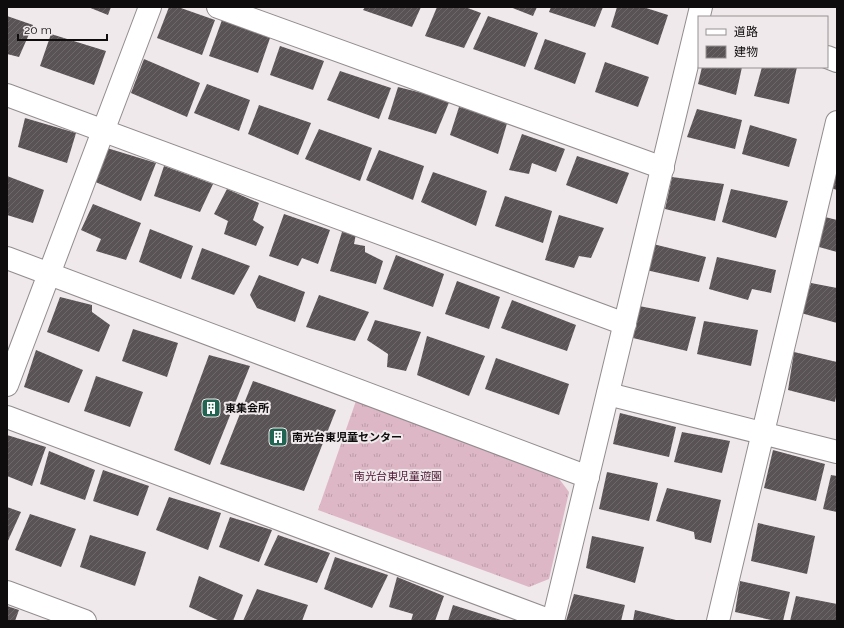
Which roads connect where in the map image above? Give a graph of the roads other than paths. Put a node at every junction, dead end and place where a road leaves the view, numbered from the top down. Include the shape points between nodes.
1 (150, 7) edge
2 (218, 7) edge
3 (698, 23) edge
4 (7, 95) edge
5 (837, 122) edge
6 (103, 131) junction
7 (663, 168) junction
8 (7, 258) edge
9 (49, 274) junction
10 (625, 324) junction
11 (7, 385) edge
12 (608, 394) junction
13 (7, 417) edge
14 (763, 433) junction
15 (837, 452) edge
16 (588, 477) junction
17 (7, 592) edge
18 (84, 621) edge
19 (552, 621) edge
20 (718, 621) edge

1 - 6 street
2 - 7 street
3 - 7 street
4 - 6 street
5 - 14 street
6 - 9 street
6 - 10 street
7 - 10 street
8 - 9 street
9 - 11 street
9 - 16 street
10 - 12 street
12 - 14 street
12 - 16 street
13 - 19 street
14 - 15 street
14 - 20 street
16 - 19 street
17 - 18 street

